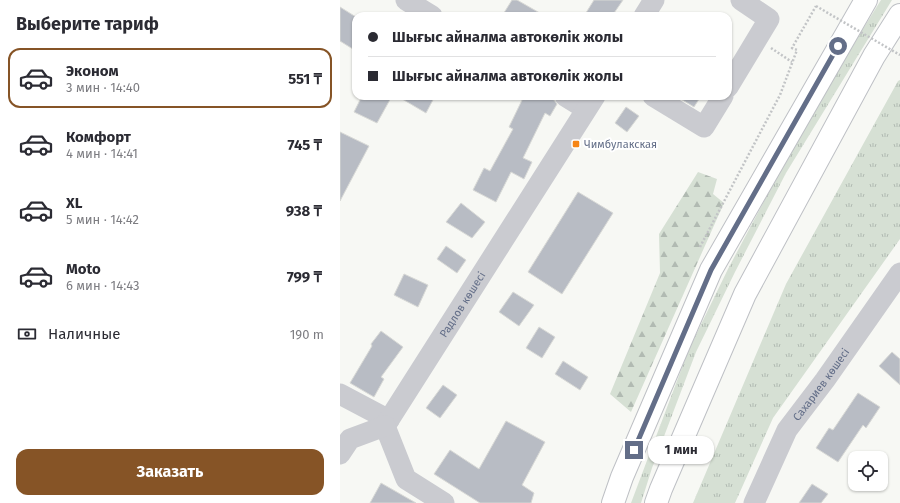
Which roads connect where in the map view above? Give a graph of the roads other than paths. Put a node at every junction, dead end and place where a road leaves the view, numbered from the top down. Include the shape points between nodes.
1 (406, 0) edge
2 (654, 0) edge
3 (741, 0) edge
4 (866, 0) edge
5 (426, 12) edge
6 (646, 12) edge
7 (900, 15) edge
8 (732, 80) edge
9 (579, 100) edge
10 (660, 100) edge
11 (721, 100) edge
12 (590, 103) edge
13 (900, 273) edge
14 (340, 394) edge
15 (387, 423) junction
16 (340, 454) edge
17 (419, 497) edge
18 (444, 503) edge
19 (613, 503) edge
20 (656, 503) edge
21 (754, 503) edge

1 - 5 street
2 - 6 street
3 - 8 street via 769,19
4 - 19 main road via 711,270
7 - 20 main road via 874,56 745,294
9 - 12 street
10 - 11 street via 704,127
12 - 15 street, Радлов көшесі
13 - 21 street, Сахариев көшесі via 787,430
14 - 15 street
15 - 16 street via 350,439
15 - 17 street via 406,479
17 - 18 street

